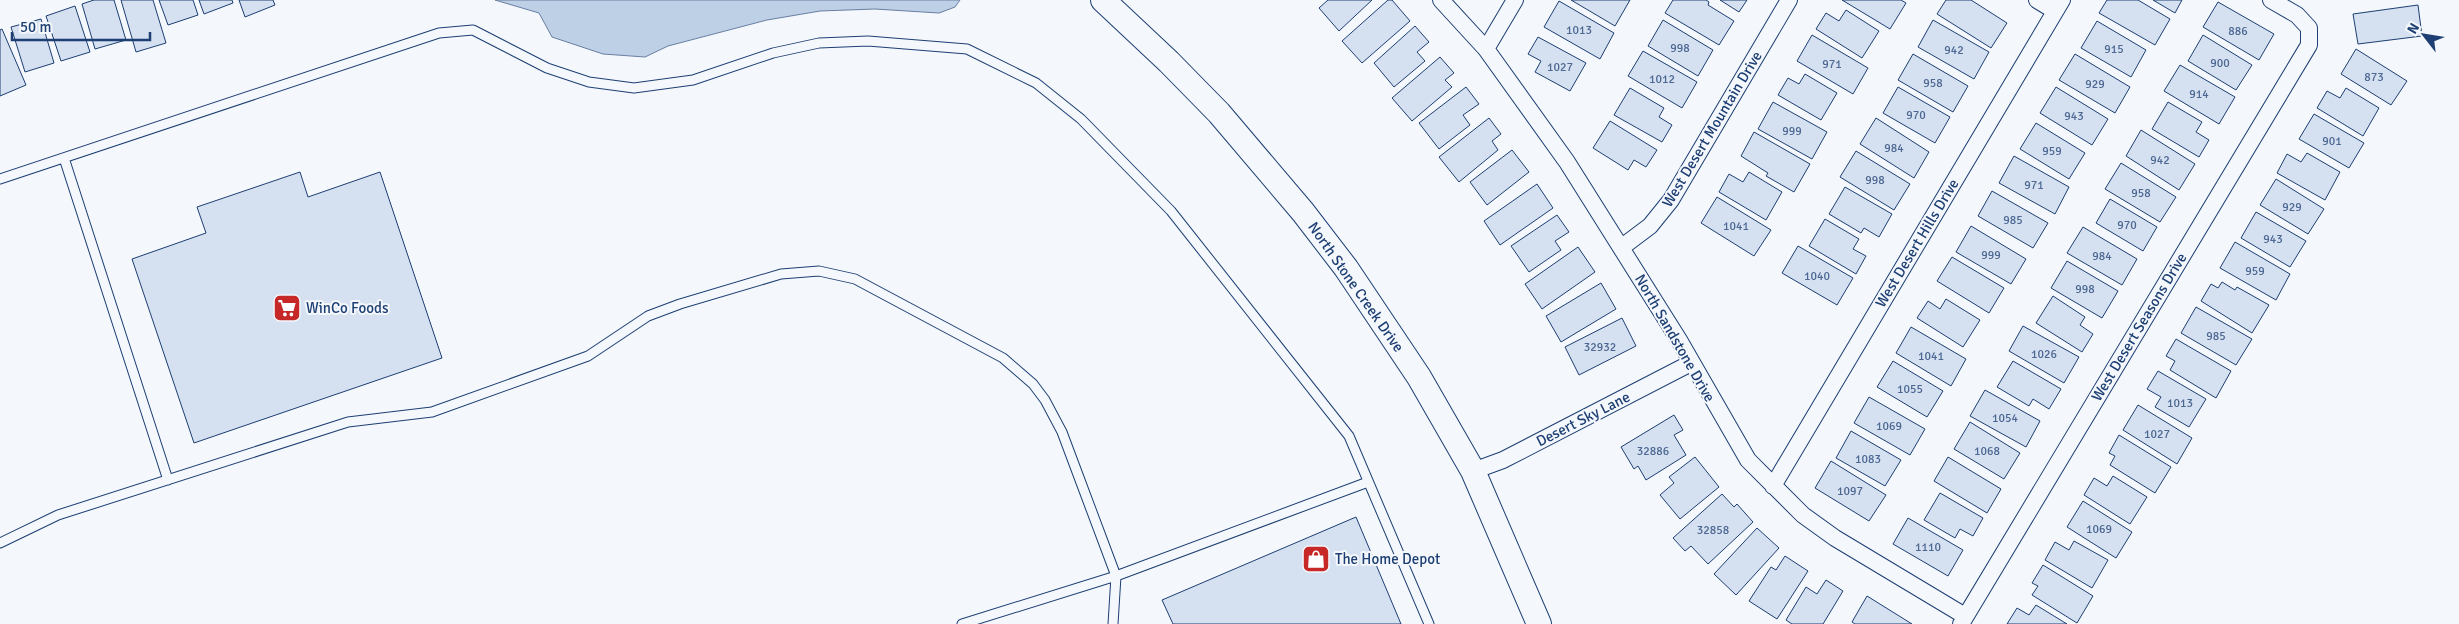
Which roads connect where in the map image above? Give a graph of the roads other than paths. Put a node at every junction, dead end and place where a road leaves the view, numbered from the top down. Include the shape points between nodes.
1 (1103, 0) edge
2 (1441, 0) edge
3 (1515, 0) edge
4 (1789, 0) edge
5 (2037, 0) edge
6 (2271, 0) edge
7 (2058, 5) edge
8 (1486, 49) junction
9 (64, 158) junction
10 (0, 179) edge
11 (1622, 246) junction
12 (1691, 363) junction
13 (1473, 471) junction
14 (168, 480) junction
15 (1368, 482) junction
16 (1772, 486) junction
17 (0, 543) edge
18 (1116, 576) junction
19 (1963, 620) edge
20 (962, 624) edge
21 (1113, 624) edge
22 (1428, 624) edge
23 (1539, 624) edge

1 - 13 street, North Stone Creek Drive via 1219,113 1303,212 1346,268 1419,378
2 - 8 street, North Sandstone Drive
3 - 8 street
4 - 11 street, West Desert Mountain Drive via 1671,200 1650,226
5 - 7 street
6 - 19 street, West Desert Seasons Drive via 2297,15 2309,28 2309,44
7 - 16 street, West Desert Hills Drive
8 - 11 street, North Sandstone Drive
9 - 10 lane
9 - 14 lane
9 - 15 lane via 439,33 473,30 547,68 589,82 634,88 693,80 773,53 819,43 868,41 967,49 1036,83 1081,119 1171,211 1349,436
11 - 12 street, North Sandstone Drive
12 - 13 street, Desert Sky Lane via 1503,460
12 - 16 street, North Sandstone Drive via 1748,460
13 - 23 street, North Stone Creek Drive
14 - 17 lane via 58,515
14 - 18 lane via 348,422 432,412 588,356 648,316 680,304 781,274 819,271 855,280 1003,358 1032,384 1045,400 1062,432
15 - 18 lane
15 - 22 lane
16 - 19 street, North Sandstone Drive via 1803,515 1835,538
18 - 20 lane
18 - 21 lane

